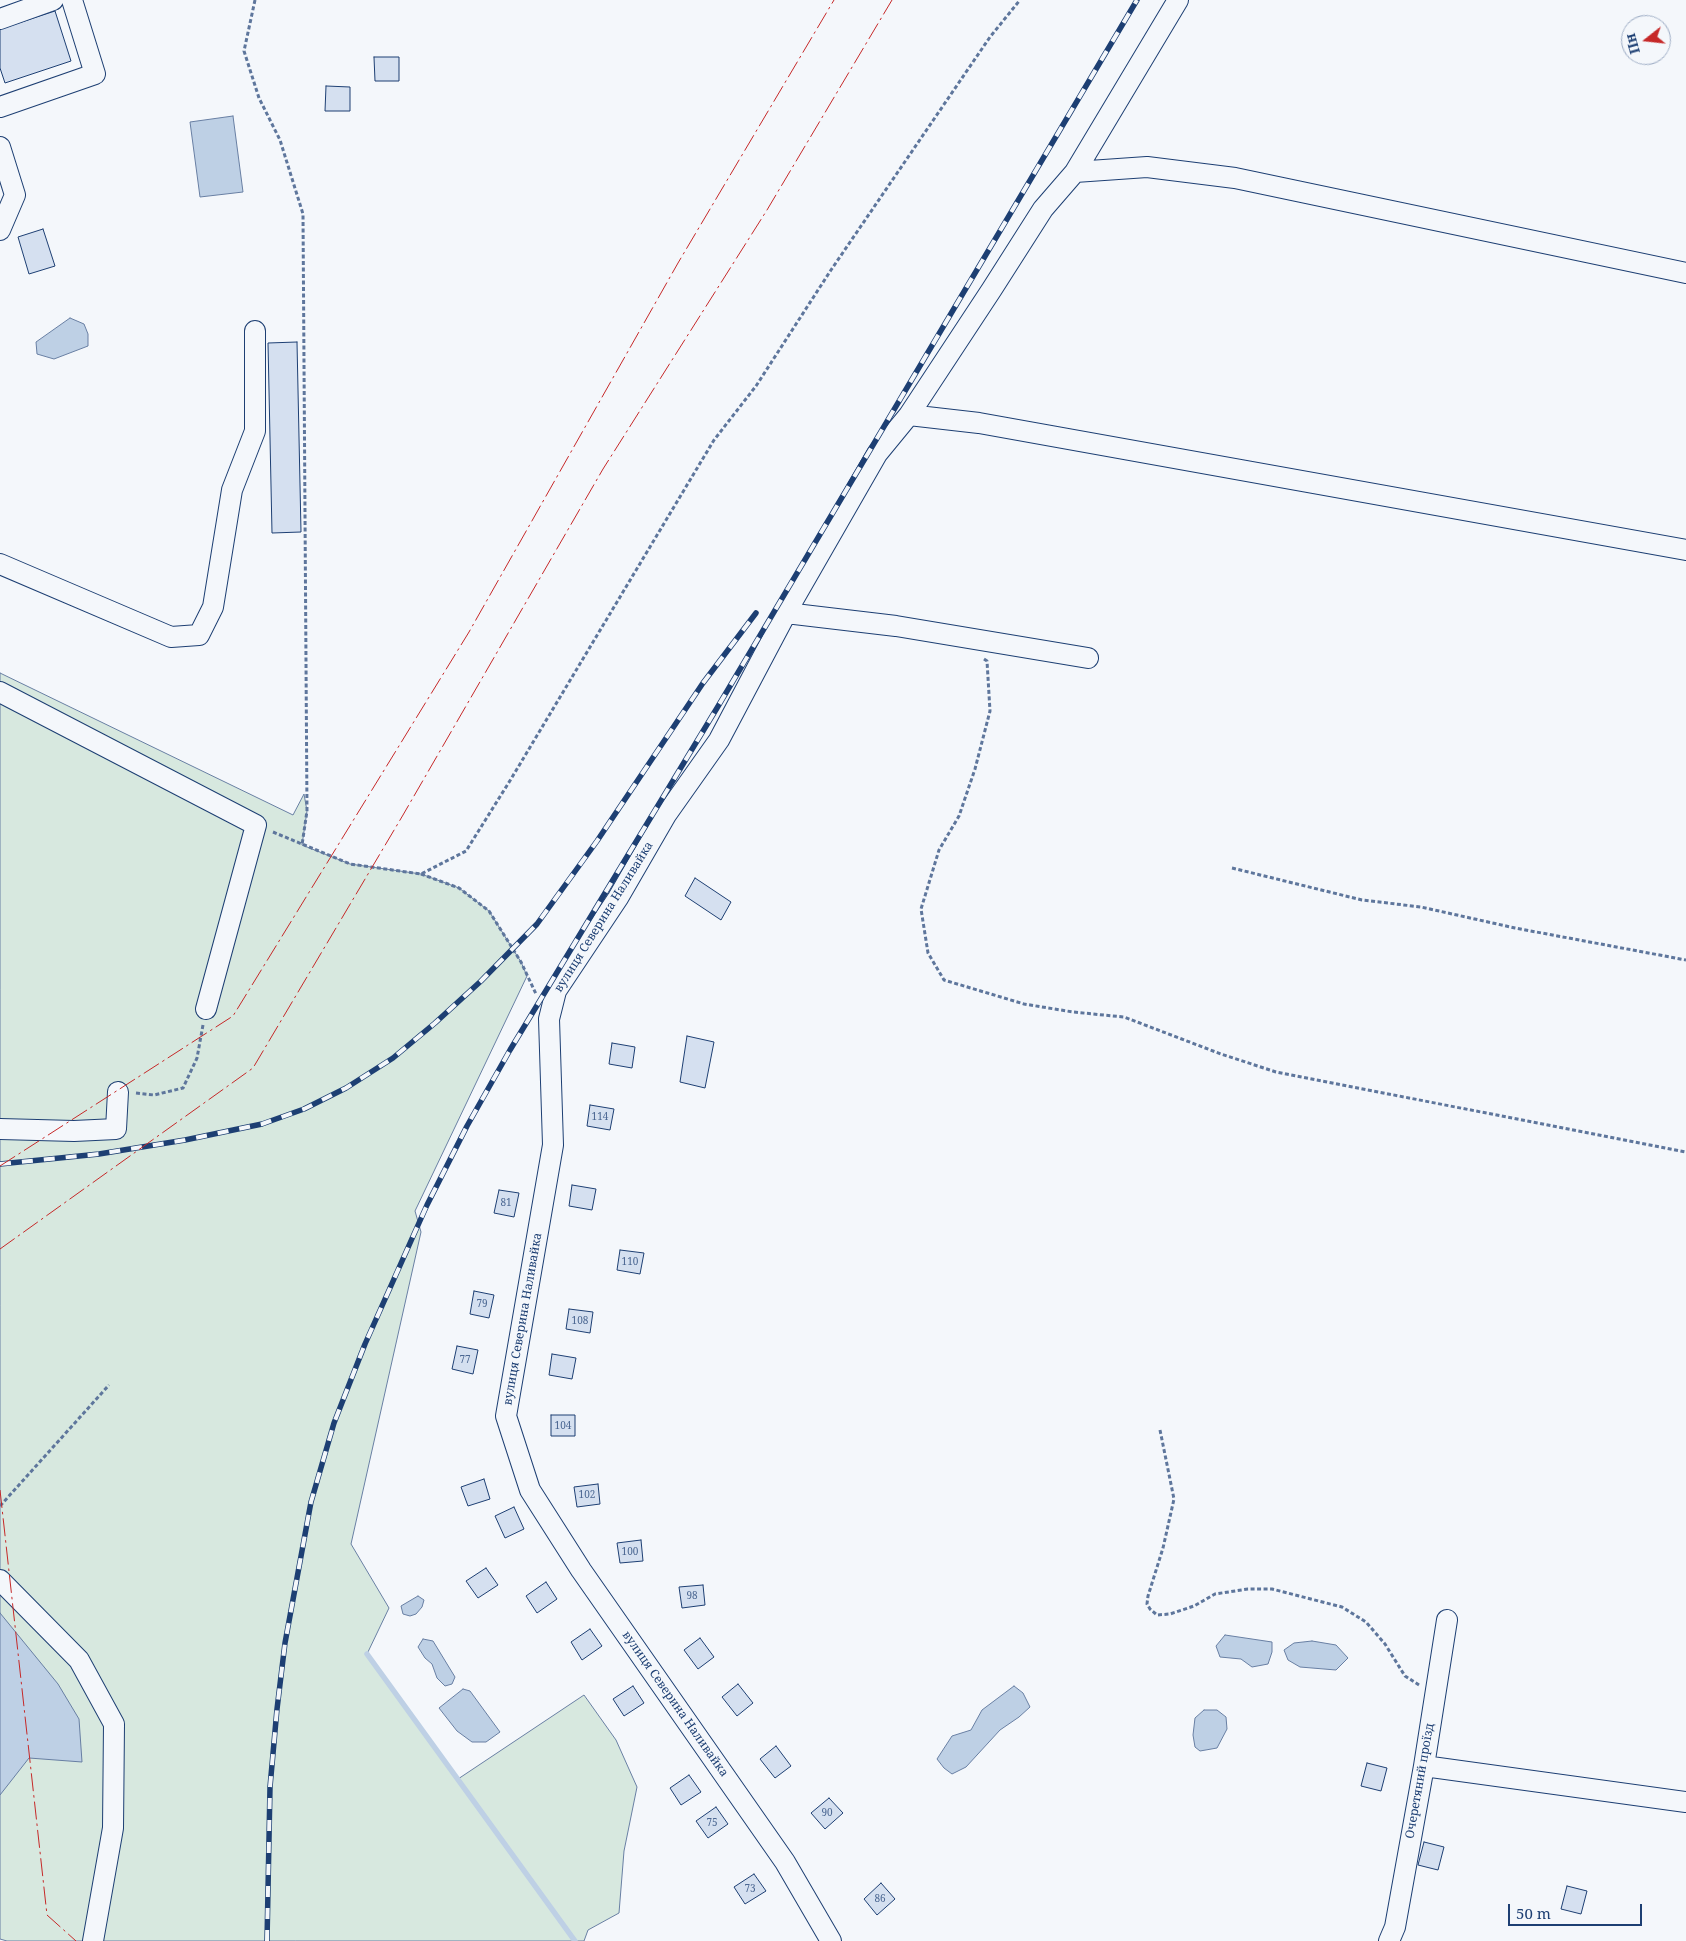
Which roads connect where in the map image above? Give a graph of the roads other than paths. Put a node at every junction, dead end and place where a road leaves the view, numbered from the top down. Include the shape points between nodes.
1 (53, 0) edge
2 (72, 0) edge
3 (1178, 0) edge
4 (0, 19) edge
5 (0, 107) edge
6 (0, 148) edge
7 (1075, 172) junction
8 (0, 230) edge
9 (1686, 272) edge
10 (255, 331) dead end
11 (909, 414) junction
12 (1686, 550) edge
13 (0, 564) edge
14 (786, 612) junction
15 (1088, 658) dead end
16 (0, 692) edge
17 (206, 1009) road end
18 (118, 1092) road end
19 (0, 1128) edge
20 (0, 1580) edge
21 (1447, 1620) dead end
22 (1424, 1766) junction
23 (1686, 1802) edge
24 (93, 1941) edge
25 (832, 1941) edge
26 (1389, 1941) edge

1 - 4 street
2 - 5 street via 95,74
3 - 7 street, вулиця Северина Наливайка
6 - 8 street via 15,195
7 - 9 street via 1147,167 1235,178
7 - 11 street, вулиця Северина Наливайка via 1043,209
10 - 13 street via 255,431 232,490 213,607 199,635 171,638
11 - 12 street via 979,422
11 - 14 street, вулиця Северина Наливайка via 877,454
14 - 15 street via 896,626
14 - 25 street, вулиця Северина Наливайка via 719,740 666,816 618,898 556,991 549,1019 553,1146 506,1416 530,1490 581,1570 785,1862
16 - 17 street via 256,825
18 - 19 street via 116,1129 74,1132
20 - 24 street via 79,1660 114,1724 113,1828
21 - 22 street, Очеретяний проїзд
22 - 23 street
22 - 26 street, Очеретяний проїзд

